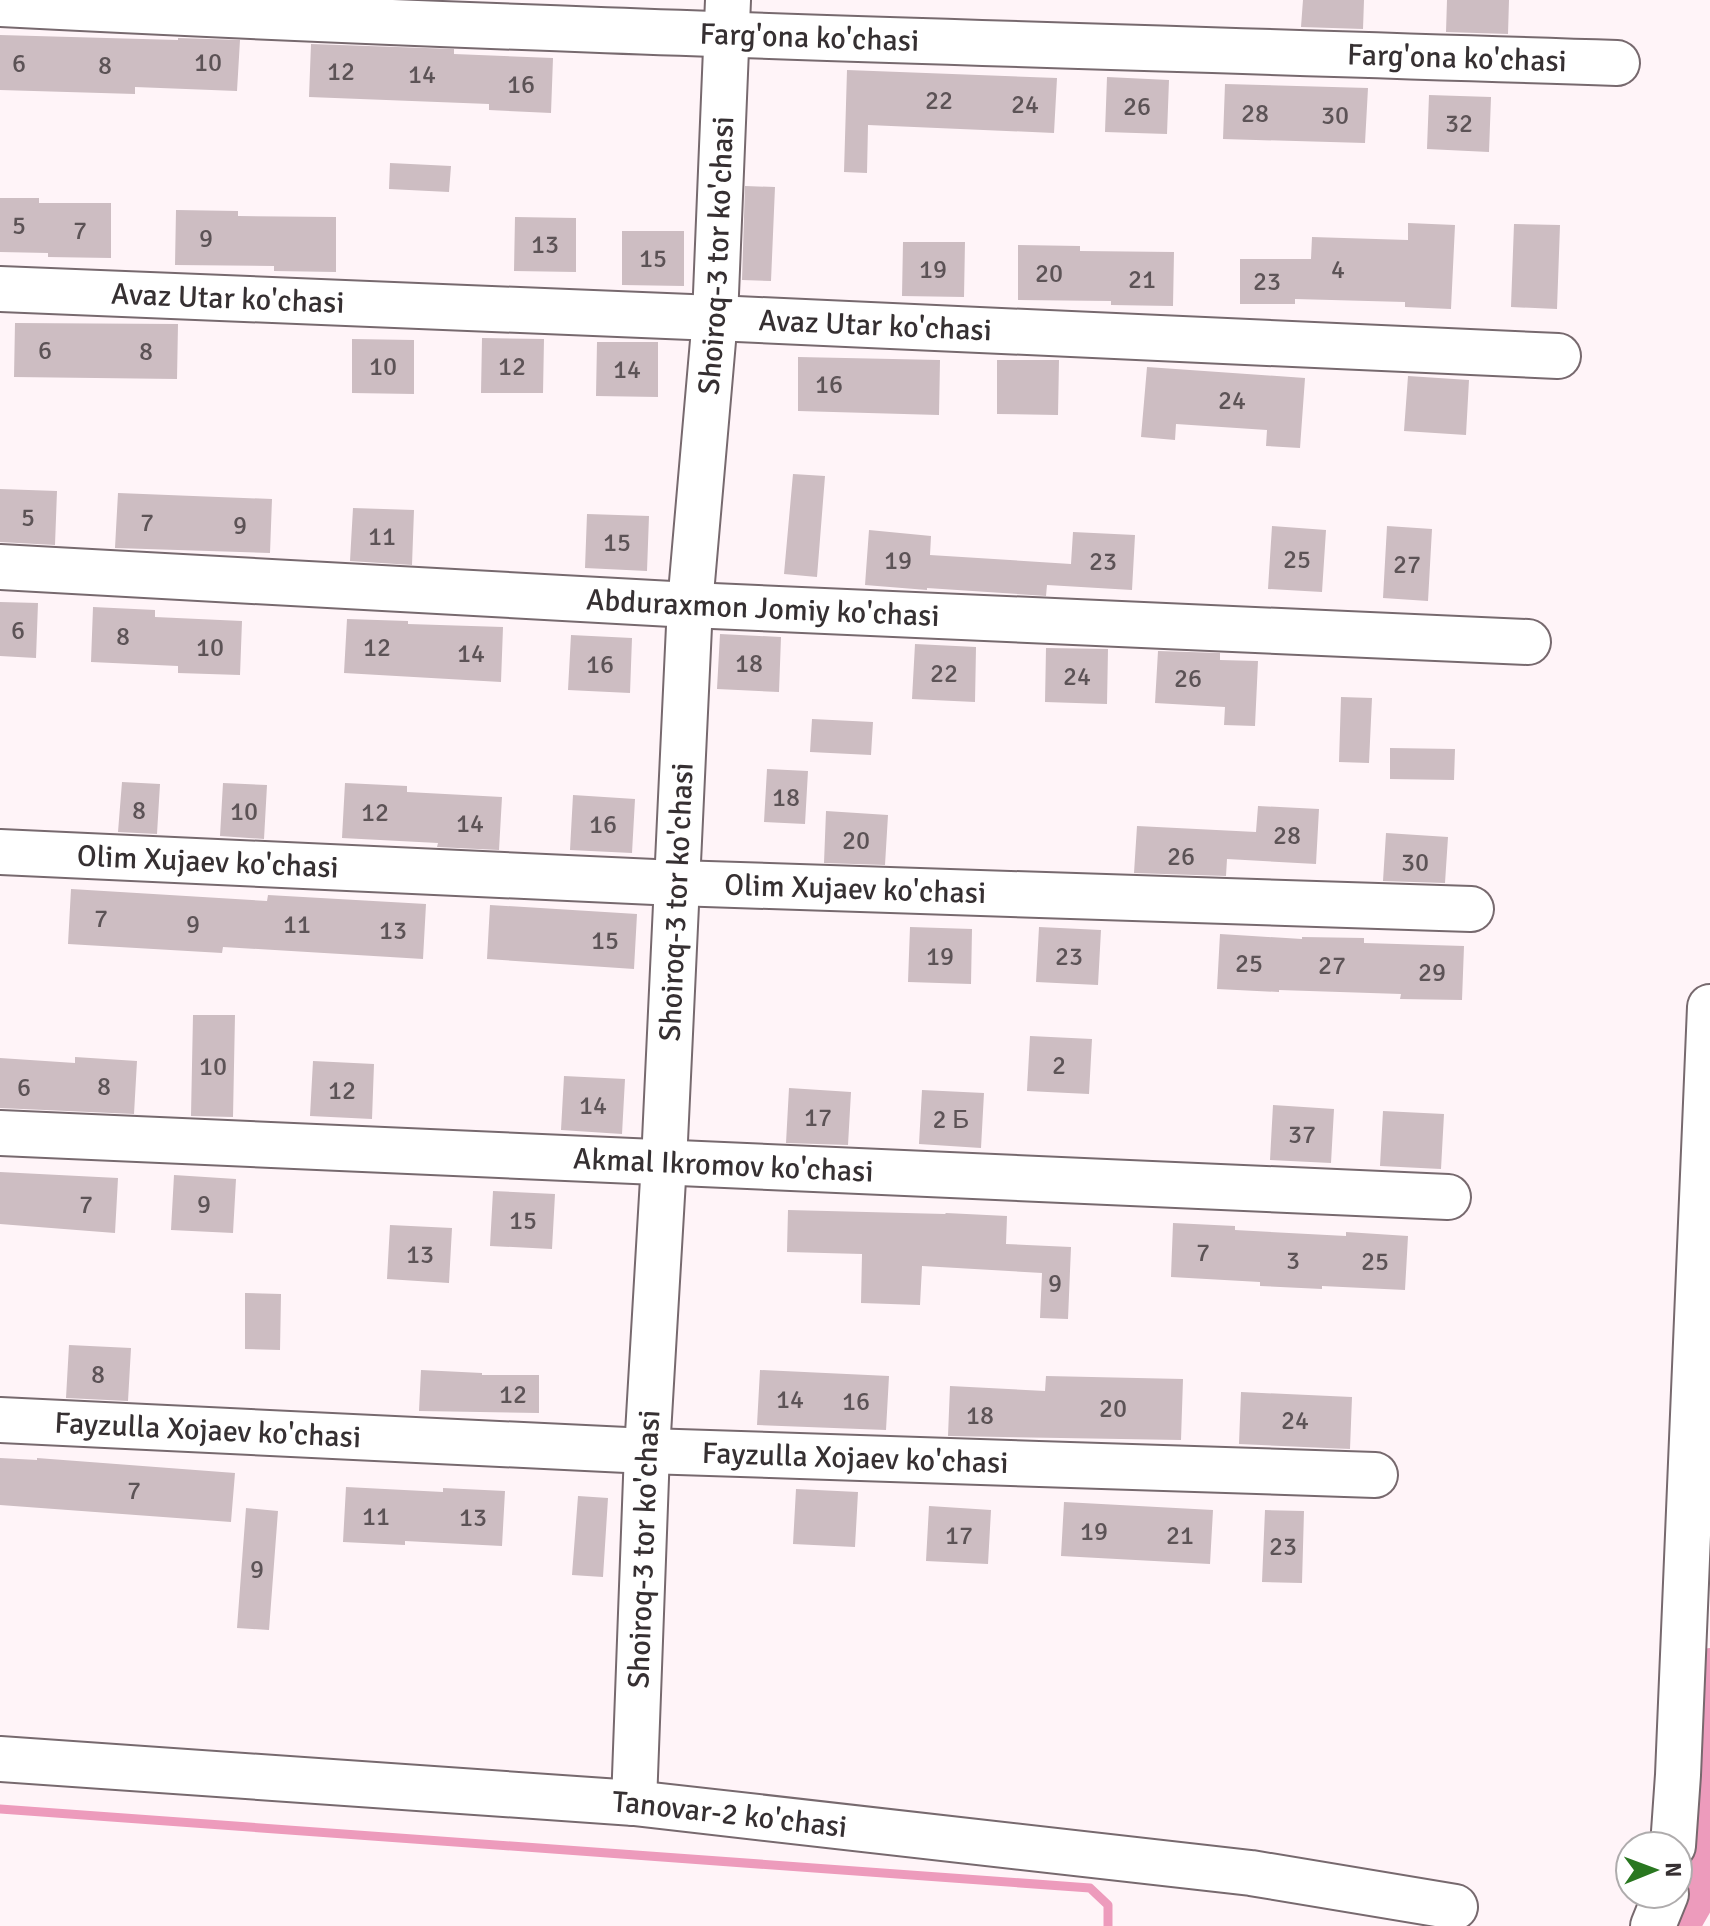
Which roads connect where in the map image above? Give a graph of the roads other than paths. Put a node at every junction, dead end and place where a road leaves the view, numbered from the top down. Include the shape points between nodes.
1 (0, 4) edge
2 (728, 17) edge
3 (1617, 63) dead end
4 (0, 289) edge
5 (715, 318) junction
6 (1558, 356) dead end
7 (0, 567) edge
8 (690, 605) junction
9 (1528, 642) dead end
10 (0, 852) edge
11 (676, 883) junction
12 (1471, 909) dead end
13 (1710, 1007) edge
14 (0, 1133) edge
15 (664, 1162) junction
16 (1448, 1197) dead end
17 (0, 1420) edge
18 (647, 1451) junction
19 (1375, 1475) dead end
20 (0, 1759) edge
21 (634, 1803) junction
22 (1674, 1830) edge
23 (1455, 1907) dead end

1 - 2 street, Farg'ona ko'chasi via 182,13
2 - 3 street, Farg'ona ko'chasi
2 - 5 street, Shoiroq-3 tor ko'chasi
4 - 5 street, Avaz Utar ko'chasi
5 - 6 street, Avaz Utar ko'chasi
5 - 8 street, Shoiroq-3 tor ko'chasi
7 - 8 street, Abduraxmon Jomiy ko'chasi
8 - 9 street, Abduraxmon Jomiy ko'chasi
8 - 11 street, Shoiroq-3 tor ko'chasi
10 - 11 street, Olim Xujaev ko'chasi
11 - 12 street, Olim Xujaev ko'chasi
11 - 15 street, Shoiroq-3 tor ko'chasi
13 - 22 street
14 - 15 street, Akmal Ikromov ko'chasi
15 - 16 street, Akmal Ikromov ko'chasi
15 - 18 street, Shoiroq-3 tor ko'chasi
17 - 18 street, Fayzulla Xojaev ko'chasi
18 - 19 street, Fayzulla Xojaev ko'chasi
18 - 21 street, Shoiroq-3 tor ko'chasi
20 - 21 street, Tanovar-2 ko'chasi
21 - 23 street, Tanovar-2 ko'chasi via 1251,1873

